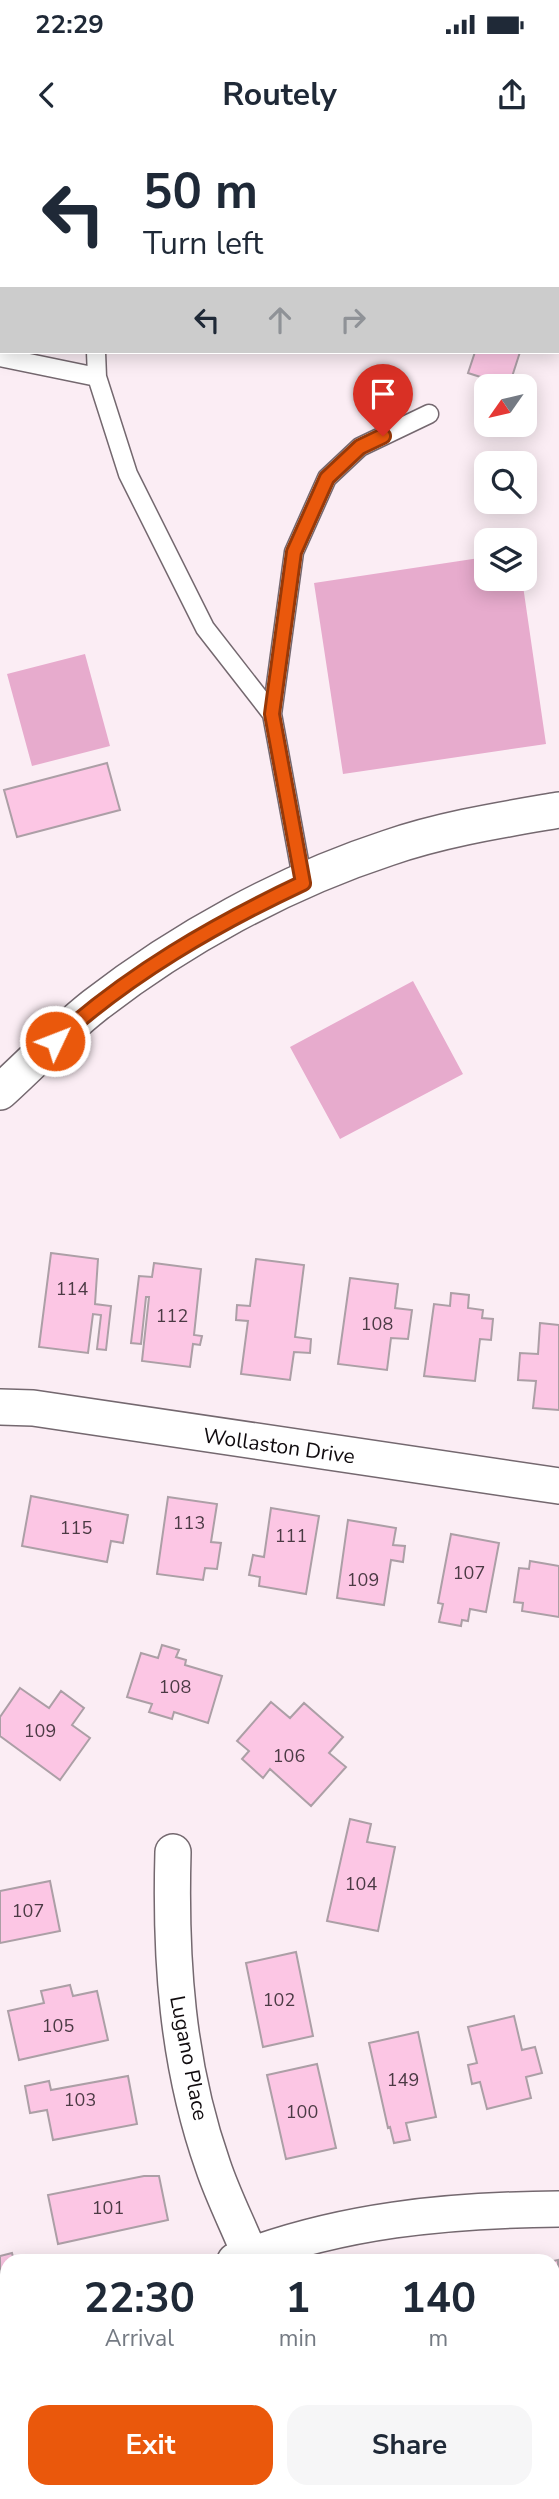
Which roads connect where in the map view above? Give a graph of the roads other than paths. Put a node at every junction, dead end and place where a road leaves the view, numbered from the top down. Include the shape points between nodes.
1 (96, 354) edge
2 (0, 357) edge
3 (97, 377) junction
4 (429, 414) dead end
5 (272, 714) junction
6 (559, 810) edge
7 (303, 883) junction
8 (0, 1093) edge
9 (0, 1407) edge
10 (559, 1486) edge
11 (173, 1853) dead end
12 (559, 2209) edge
13 (241, 2254) edge
14 (254, 2254) edge

1 - 3 lane
2 - 3 lane
3 - 5 lane via 128,474 205,628
4 - 5 lane via 360,447 327,478 294,552
5 - 7 lane
6 - 7 street via 482,823 389,847
7 - 8 street via 243,911 158,961 93,1007
9 - 10 street, Wollaston Drive via 33,1408
11 - 13 street, Lugano Place via 171,1936 186,2069
12 - 14 street via 477,2209 397,2217 318,2233

